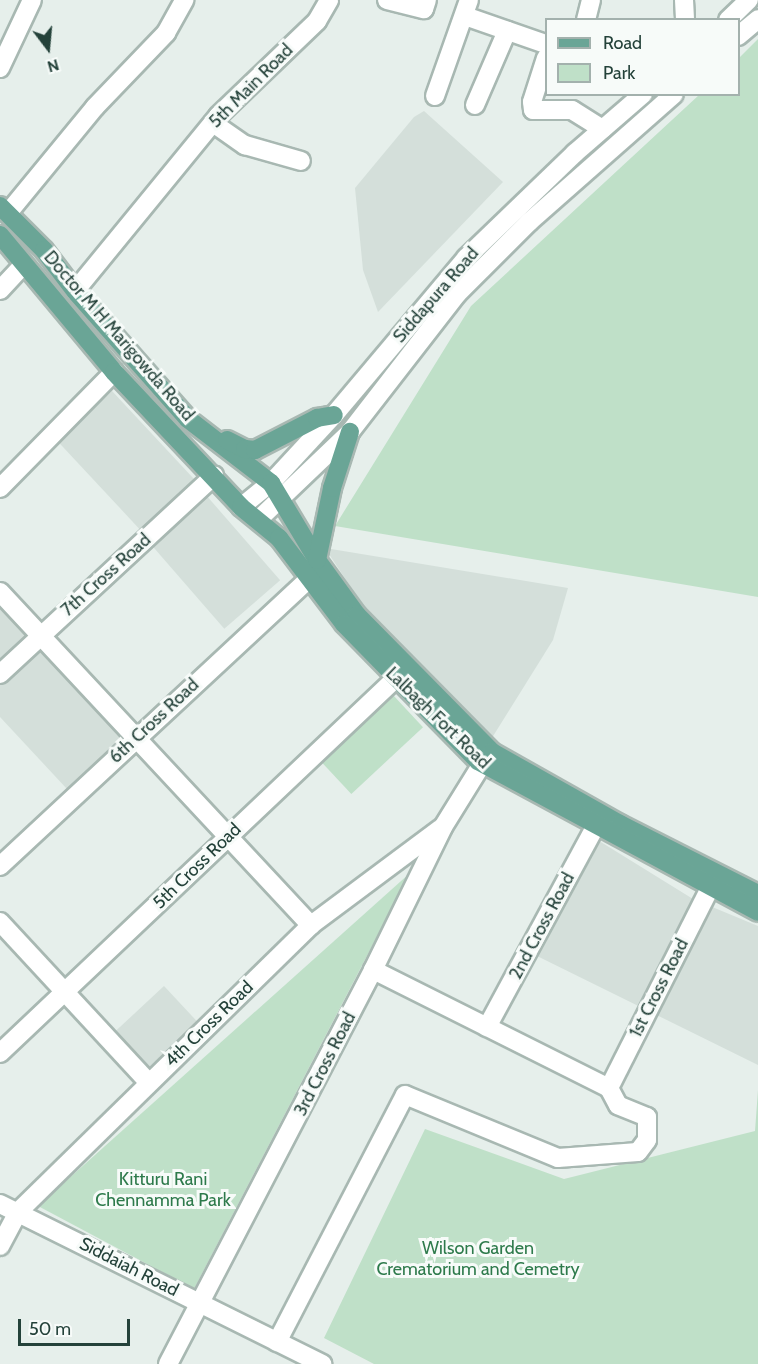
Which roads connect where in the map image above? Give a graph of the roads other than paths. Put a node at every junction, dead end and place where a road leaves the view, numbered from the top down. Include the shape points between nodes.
1 (32, 0) edge
2 (184, 0) edge
3 (329, 0) edge
4 (387, 0) edge
5 (427, 0) edge
6 (684, 0) edge
7 (749, 0) edge
8 (467, 8) edge
9 (686, 18) edge
10 (730, 18) edge
11 (758, 19) edge
12 (507, 31) junction
13 (740, 34) edge
14 (545, 44) edge
15 (545, 61) edge
16 (0, 68) edge
17 (435, 96) dead end
18 (641, 96) edge
19 (672, 96) edge
20 (475, 105) dead end
21 (213, 123) junction
22 (603, 129) junction
23 (302, 161) dead end
24 (4, 210) edge
25 (0, 236) edge
26 (24, 264) junction
27 (0, 290) edge
28 (75, 291) junction
29 (114, 372) junction
30 (334, 415) junction
31 (188, 419) junction
32 (350, 432) junction
33 (214, 476) junction
34 (271, 483) junction
35 (0, 488) edge
36 (282, 500) junction
37 (241, 507) junction
38 (259, 519) junction
39 (314, 569) junction
40 (0, 592) edge
41 (42, 634) junction
42 (0, 674) edge
43 (395, 679) junction
44 (135, 737) junction
45 (482, 764) junction
46 (596, 825) junction
47 (443, 827) junction
48 (227, 837) junction
49 (0, 866) edge
50 (710, 888) junction
51 (758, 894) edge
52 (758, 912) edge
53 (0, 922) edge
54 (311, 925) junction
55 (373, 970) junction
56 (66, 990) junction
57 (487, 1027) junction
58 (0, 1053) edge
59 (149, 1083) junction
60 (609, 1088) junction
61 (0, 1204) edge
62 (18, 1212) junction
63 (0, 1246) edge
64 (200, 1303) junction
65 (277, 1342) junction
66 (168, 1364) edge
67 (322, 1364) edge

1 - 16 street
2 - 24 street via 166,33
3 - 21 street, 5th Main Road via 317,21
4 - 5 street via 424,9
6 - 9 street
7 - 10 street
8 - 12 street
8 - 17 street
11 - 13 street
12 - 14 street
12 - 20 street
15 - 22 street via 533,110 572,110
18 - 22 street, Siddapura Road
19 - 32 street, Siddapura Road via 529,222 457,294
21 - 23 street via 245,145
21 - 28 street, 5th Main Road
22 - 30 street, Siddapura Road via 466,258
24 - 28 main road, Doctor M H Marigowda Road via 44,249
25 - 26 main road, Doctor M H Marigowda Road
26 - 27 street
26 - 29 main road, Doctor M H Marigowda Road
28 - 31 main road, Doctor M H Marigowda Road
29 - 33 main road, Doctor M H Marigowda Road
29 - 35 street
30 - 31 main road via 316,418 255,450 245,449
30 - 34 street, Siddapura Road
31 - 34 main road, Doctor M H Marigowda Road
32 - 36 street, Siddapura Road
32 - 39 main road via 332,488
33 - 37 main road, Doctor M H Marigowda Road
33 - 41 street, 7th Cross Road
34 - 36 main road, Doctor M H Marigowda Road
34 - 37 street, Siddapura Road
36 - 38 street, Siddapura Road
36 - 39 main road, Lalbagh Fort Road
37 - 38 main road, Doctor M H Marigowda Road
38 - 39 main road, Lalbagh Fort Road
39 - 43 main road, Lalbagh Fort Road via 344,624
39 - 44 street, 6th Cross Road
39 - 51 main road, Lalbagh Fort Road via 492,752 620,824
40 - 41 street
41 - 42 street, 7th Cross Road
41 - 44 street
43 - 45 main road, Lalbagh Fort Road
43 - 48 street, 5th Cross Road
44 - 48 street
44 - 49 street, 6th Cross Road
45 - 46 main road, Lalbagh Fort Road
45 - 47 street, 3rd Cross Road
46 - 50 main road, Lalbagh Fort Road
46 - 57 street, 2nd Cross Road
47 - 54 street, 4th Cross Road
47 - 55 street, 3rd Cross Road
48 - 54 street
48 - 56 street, 5th Cross Road
50 - 52 main road, Lalbagh Fort Road
50 - 60 street, 1st Cross Road
53 - 56 street
54 - 59 street, 4th Cross Road
55 - 57 street
55 - 64 street, 3rd Cross Road
56 - 58 street, 5th Cross Road
56 - 59 street
57 - 60 street
59 - 62 street, 4th Cross Road
60 - 65 street via 618,1106 647,1117 647,1140 638,1152 558,1158 405,1095
61 - 62 street, Siddaiah Road
62 - 63 street, 4th Cross Road
62 - 64 street, Siddaiah Road
64 - 65 street, Siddaiah Road
64 - 66 street, 3rd Cross Road
65 - 67 street, Siddaiah Road

